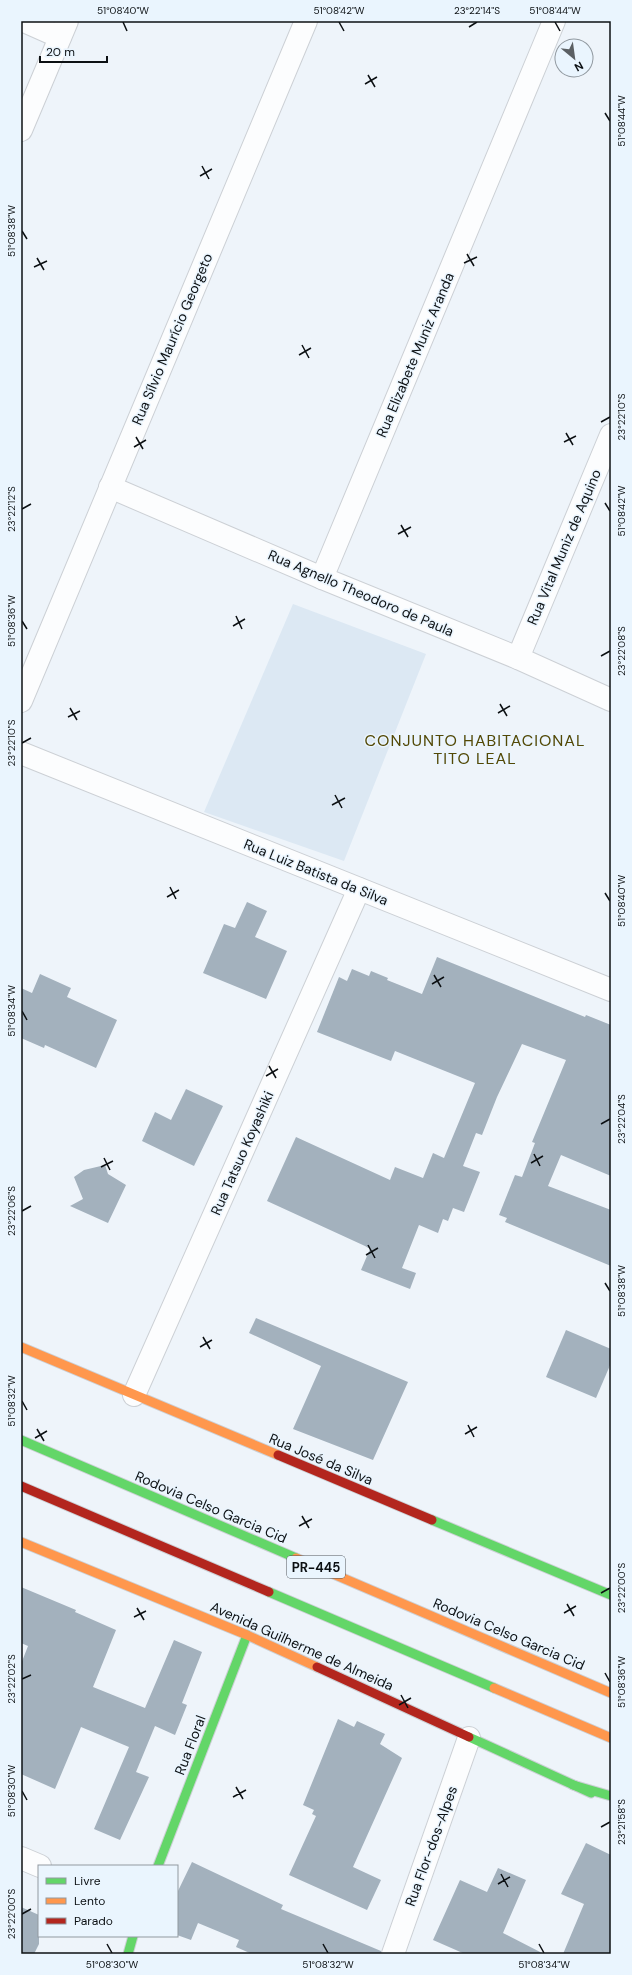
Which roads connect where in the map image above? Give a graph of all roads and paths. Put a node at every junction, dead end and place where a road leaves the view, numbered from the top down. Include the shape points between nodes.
1 (24, 21) edge
2 (306, 21) edge
3 (554, 21) edge
4 (63, 29) edge
5 (21, 130) edge
6 (611, 435) edge
7 (110, 487) junction
8 (322, 578) junction
9 (518, 658) junction
10 (611, 700) edge
11 (21, 701) edge
12 (21, 754) edge
13 (358, 889) junction
14 (611, 990) edge
15 (21, 1348) edge
16 (134, 1395) junction
17 (21, 1440) edge
18 (21, 1486) edge
19 (21, 1542) edge
20 (611, 1596) edge
21 (247, 1635) junction
22 (611, 1693) edge
23 (469, 1738) junction
24 (611, 1738) edge
25 (573, 1785) junction
26 (611, 1796) edge
27 (611, 1803) edge
28 (21, 1858) edge
29 (38, 1865) edge
30 (158, 1865) edge
31 (133, 1937) edge
32 (128, 1954) edge
33 (392, 1954) edge

1 - 4 street
2 - 7 street, Rua Sílvio Maurício Georgeto
3 - 8 street, Rua Elizabete Muniz Aranda
4 - 5 street
6 - 9 street, Rua Vital Muniz de Aquino
7 - 8 street, Rua Agnello Theodoro de Paula
7 - 11 street, Rua Sílvio Maurício Georgeto
8 - 9 street, Rua Agnello Theodoro de Paula
9 - 10 street, Rua Agnello Theodoro de Paula
12 - 13 street, Rua Luiz Batista da Silva
13 - 14 street, Rua Luiz Batista da Silva
13 - 16 street, Rua Tatsuo Koyashiki
15 - 16 main road, Rua José da Silva
16 - 20 main road, Rua José da Silva
17 - 22 main road, Rodovia Celso Garcia Cid / PR-445
18 - 24 main road, PR-445
19 - 21 main road, Avenida Guilherme de Almeida
21 - 23 main road, Avenida Guilherme de Almeida
21 - 30 main road, Rua Floral
23 - 25 main road, Avenida Guilherme de Almeida
23 - 33 street, Rua Flor-dos-Alpes
25 - 26 main road
25 - 27 main road, Avenida Guilherme de Almeida
28 - 29 street
31 - 32 main road

